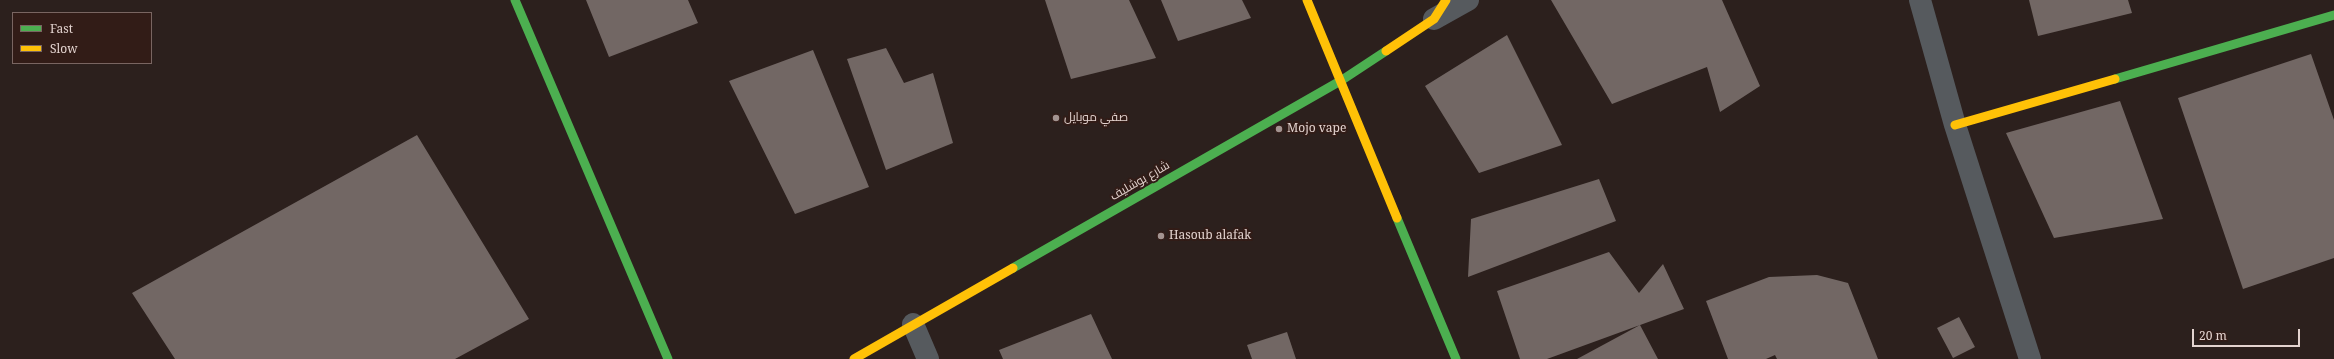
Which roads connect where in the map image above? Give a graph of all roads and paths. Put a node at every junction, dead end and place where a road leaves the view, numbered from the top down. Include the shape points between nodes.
1 (515, 0) edge
2 (1307, 0) edge
3 (1446, 0) edge
4 (1468, 0) edge
5 (1920, 0) edge
6 (2334, 15) edge
7 (1434, 19) junction
8 (1342, 80) junction
9 (1956, 125) junction
10 (913, 324) junction
11 (668, 359) edge
12 (854, 359) edge
13 (928, 359) edge
14 (1456, 359) edge
15 (2030, 359) edge

1 - 11 street
2 - 8 street
3 - 7 street
4 - 7 street
5 - 9 street
6 - 9 street
7 - 8 street, شارع بوشليف
8 - 10 street, شارع بوشليف
8 - 14 street
9 - 15 street
10 - 12 street, شارع بوشليف
10 - 13 street

